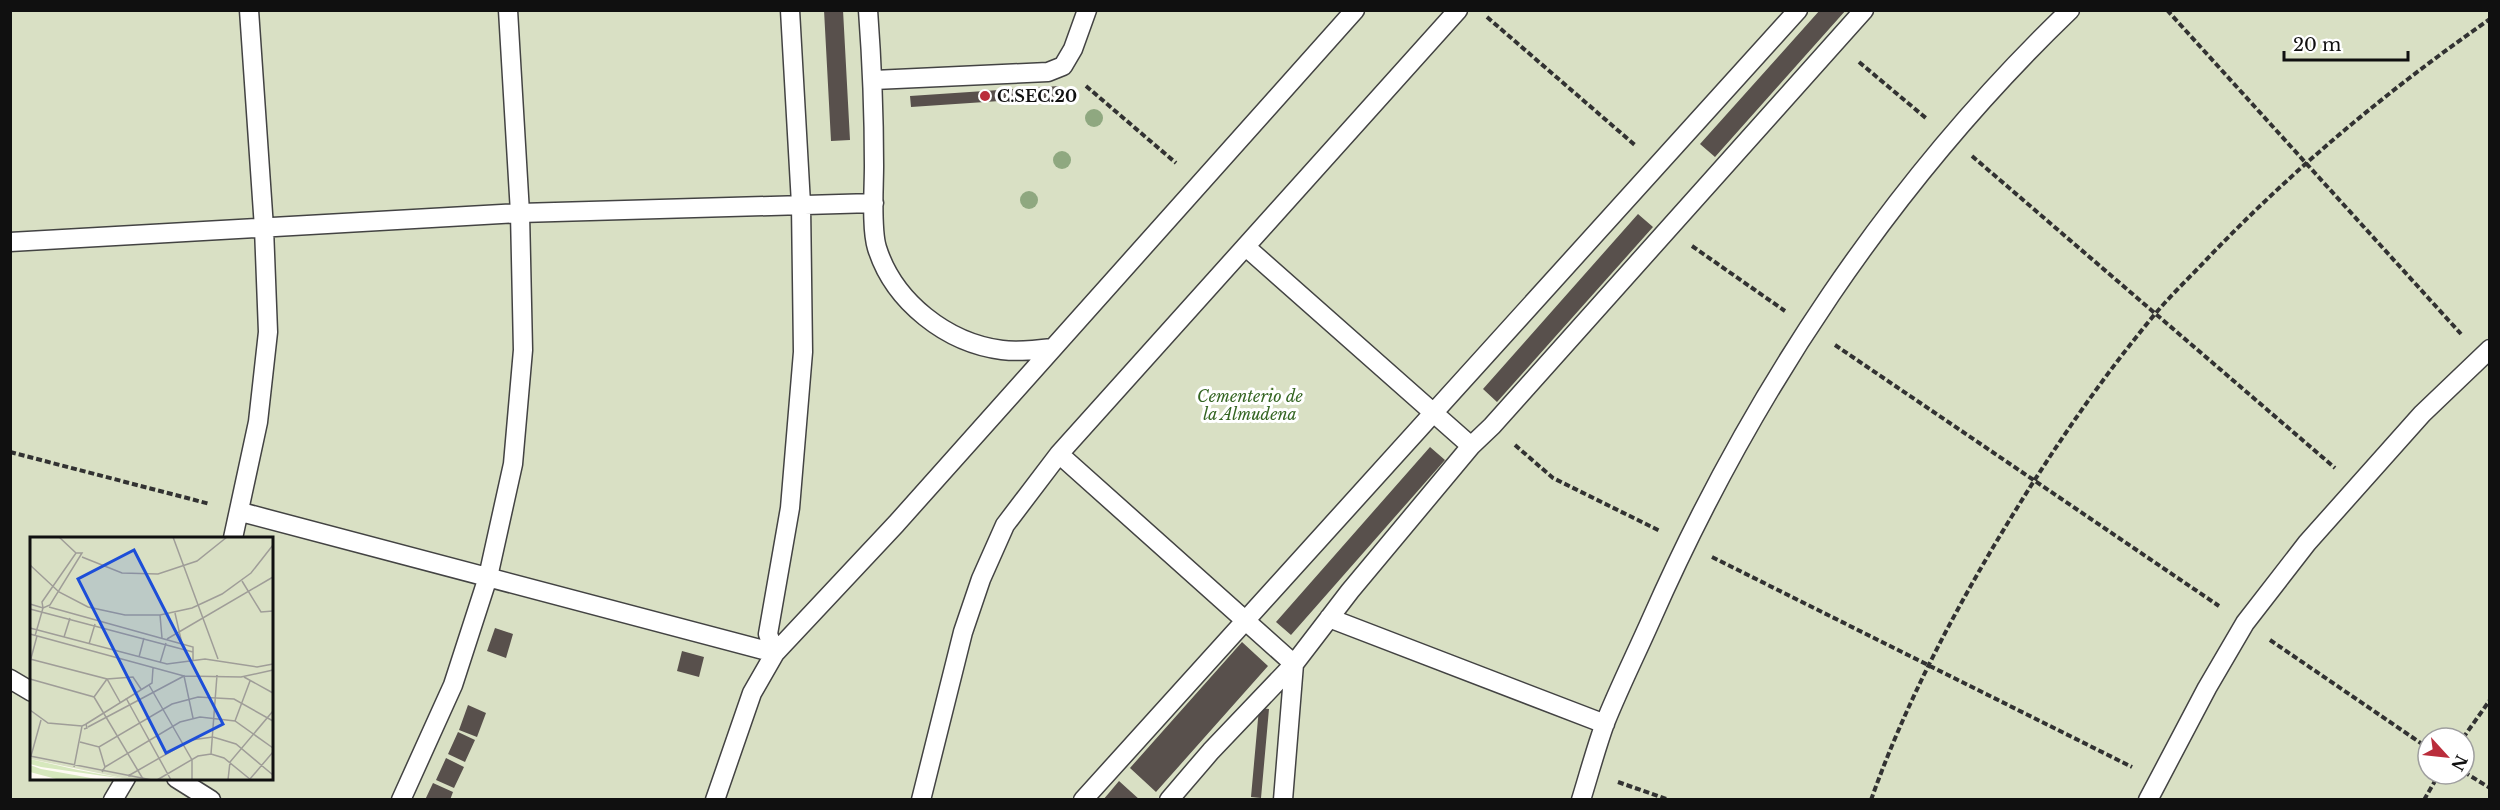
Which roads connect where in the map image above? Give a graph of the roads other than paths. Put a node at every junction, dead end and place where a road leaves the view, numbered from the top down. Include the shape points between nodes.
1 (249, 10) edge
2 (508, 10) edge
3 (790, 10) edge
4 (868, 10) edge
5 (1087, 10) edge
6 (1355, 10) edge
7 (1458, 10) edge
8 (1798, 10) edge
9 (1864, 10) edge
10 (2070, 10) edge
11 (874, 80) junction
12 (874, 203) junction
13 (801, 204) junction
14 (520, 213) junction
15 (264, 228) junction
16 (10, 242) edge
17 (1246, 247) junction
18 (1053, 348) junction
19 (2486, 353) edge
20 (1433, 413) junction
21 (1471, 446) junction
22 (1059, 454) junction
23 (241, 512) junction
24 (233, 537) edge
25 (488, 576) junction
26 (1329, 618) junction
27 (1246, 621) junction
28 (775, 652) junction
29 (1294, 664) junction
30 (10, 680) edge
31 (30, 691) edge
32 (1605, 724) junction
33 (125, 780) edge
34 (179, 780) edge
35 (113, 800) edge
36 (211, 800) edge
37 (401, 800) edge
38 (715, 800) edge
39 (921, 800) edge
40 (1083, 800) edge
41 (1169, 800) edge
42 (1283, 800) edge
43 (1581, 800) edge
44 (2148, 800) edge

1 - 15 lane
2 - 14 lane
3 - 13 lane
4 - 11 lane
5 - 11 lane via 1063,66 1048,72
6 - 18 lane
7 - 17 lane
8 - 20 lane
9 - 21 lane via 1670,230
10 - 32 lane via 1950,137 1872,236 1808,327 1684,543
11 - 12 lane
12 - 13 lane
12 - 18 lane via 876,246 891,280 939,327 1002,350
13 - 14 lane
13 - 28 lane via 803,352 790,508 768,634
14 - 15 lane
14 - 25 lane via 523,350 513,464
15 - 16 lane
15 - 23 lane via 268,332 258,422
17 - 20 lane
17 - 22 lane
18 - 28 lane
19 - 44 lane via 2422,414 2307,543 2245,623
20 - 21 lane
20 - 27 lane
21 - 26 lane
22 - 27 lane
22 - 39 lane via 1005,525 981,579 963,632
23 - 24 lane
23 - 25 lane
25 - 28 lane
25 - 37 lane via 453,685
26 - 29 lane
26 - 32 lane
27 - 29 lane
27 - 40 lane
28 - 38 lane via 752,693
29 - 41 lane
29 - 42 lane
30 - 31 lane
32 - 43 lane
33 - 35 lane
34 - 36 lane

